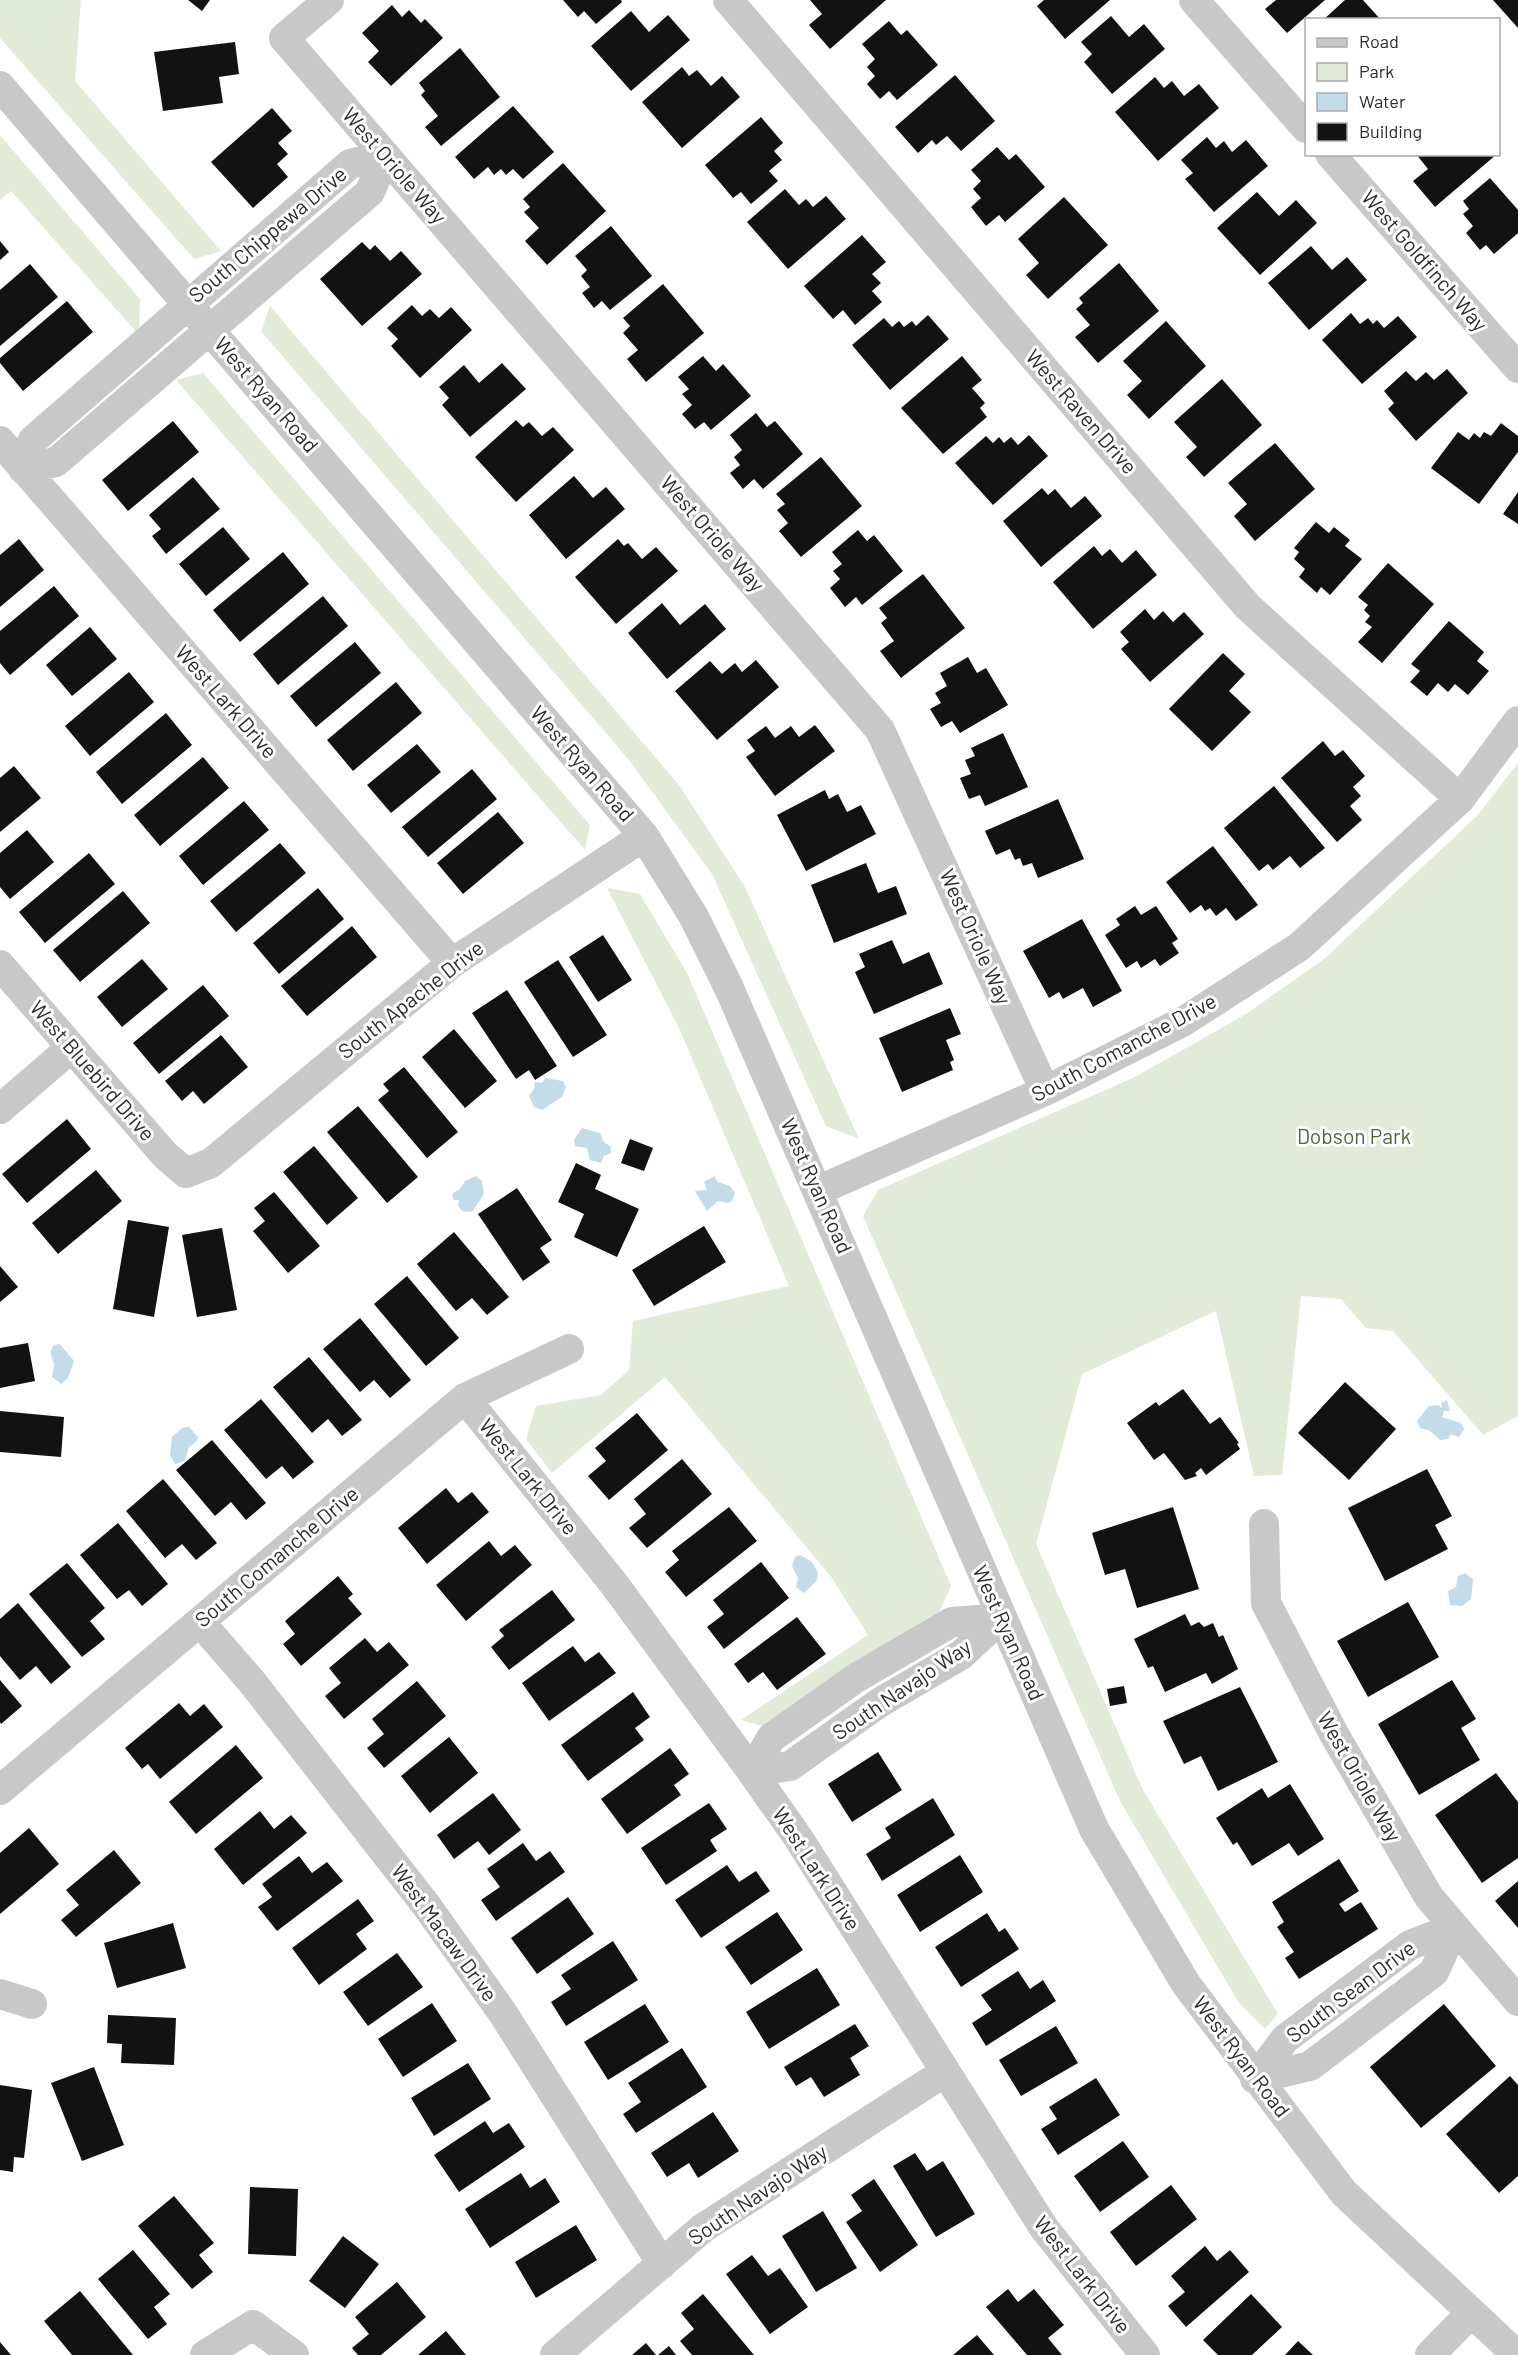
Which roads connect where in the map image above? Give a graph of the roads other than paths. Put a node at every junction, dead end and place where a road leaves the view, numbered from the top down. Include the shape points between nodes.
1 (328, 0) edge
2 (728, 0) edge
3 (1194, 0) edge
4 (0, 86) edge
5 (1305, 127) edge
6 (385, 155) junction
7 (1332, 156) edge
8 (188, 303) junction
9 (211, 331) junction
10 (1518, 368) edge
11 (0, 441) edge
12 (23, 469) junction
13 (1518, 721) edge
14 (1460, 799) junction
15 (644, 836) junction
16 (452, 963) junction
17 (0, 965) edge
18 (71, 1048) junction
19 (1045, 1091) junction
20 (0, 1109) edge
21 (186, 1173) joint
22 (819, 1190) junction
23 (569, 1349) dead end
24 (465, 1398) junction
25 (1264, 1524) dead end
26 (1001, 1618) junction
27 (200, 1622) junction
28 (752, 1772) junction
29 (0, 1790) edge
30 (1454, 1928) junction
31 (0, 1994) edge
32 (1518, 2001) edge
33 (32, 2004) dead end
34 (945, 2072) junction
35 (1256, 2079) junction
36 (662, 2264) junction
37 (1470, 2314) junction
38 (1140, 2353) edge
39 (205, 2355) edge
40 (294, 2355) edge
41 (555, 2355) edge
42 (1430, 2355) edge
43 (1517, 2355) edge

1 - 6 street, West Oriole Way via 284,38
2 - 14 street, West Raven Drive via 1248,607
3 - 5 street
4 - 8 street, West Ryan Road
6 - 8 street, South Chippewa Drive via 350,164
6 - 9 street, South Chippewa Drive via 370,192
6 - 19 street, West Oriole Way via 880,730
7 - 10 street, West Goldfinch Way
8 - 9 street, West Ryan Road
8 - 12 street, South Chippewa Drive via 33,440
9 - 12 street, South Chippewa Drive via 56,462
9 - 15 street, West Ryan Road
11 - 12 street, West Lark Drive
12 - 16 street, West Lark Drive
13 - 14 street, South Comanche Drive
14 - 19 street, South Comanche Drive via 1299,947 1184,1021
15 - 16 street, South Apache Drive
15 - 22 street, West Ryan Road via 724,978
16 - 21 street, South Apache Drive via 210,1163
17 - 18 street, West Bluebird Drive
18 - 20 street
18 - 21 street, West Bluebird Drive via 165,1155
19 - 22 street, South Comanche Drive
22 - 26 street, West Ryan Road
23 - 24 street, South Comanche Drive
24 - 27 street, South Comanche Drive
24 - 28 street, West Lark Drive via 614,1584
25 - 30 street, West Oriole Way via 1266,1603 1340,1744 1429,1897
26 - 28 street, South Navajo Way via 952,1622 856,1678 771,1738
26 - 35 street, West Ryan Road via 1094,1829 1186,1984
27 - 29 street, South Comanche Drive
27 - 36 street, West Macaw Drive via 252,1682 440,1925 502,2012
28 - 34 street, West Lark Drive via 799,1839
30 - 32 street, West Oriole Way
30 - 35 street, South Sean Drive via 1410,1945 1286,2038
31 - 33 street
34 - 36 street, South Navajo Way via 703,2228
34 - 38 street, West Lark Drive via 1044,2228
35 - 37 street, West Ryan Road via 1344,2193
36 - 41 street, South Navajo Way
37 - 42 street
37 - 43 street, West Ryan Road
39 - 40 street via 252,2325

